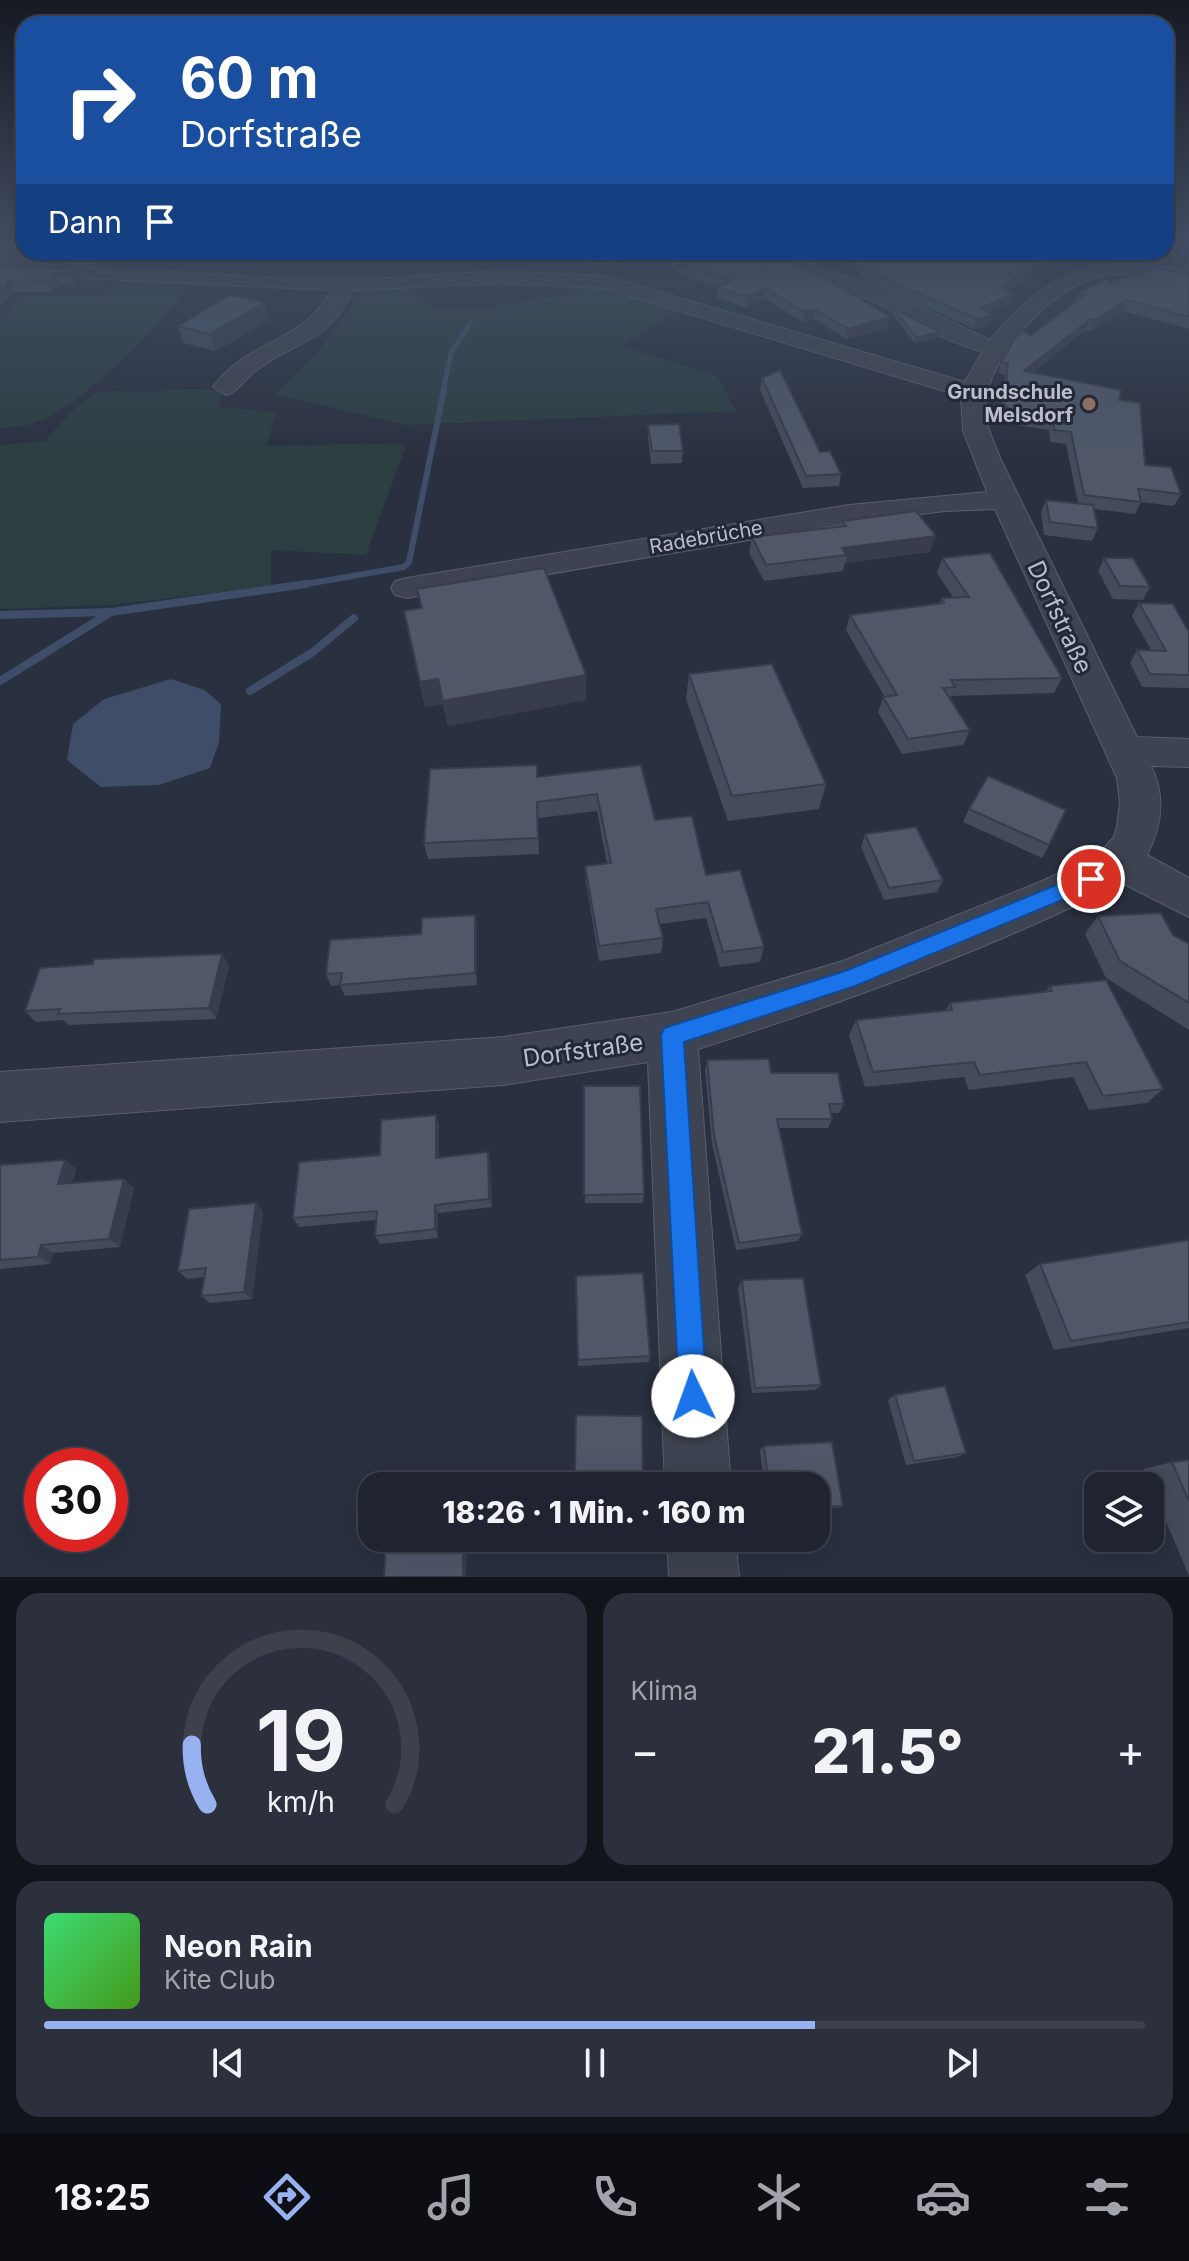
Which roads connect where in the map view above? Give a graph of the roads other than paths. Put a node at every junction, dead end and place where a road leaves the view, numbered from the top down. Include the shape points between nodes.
1 (328, 312) edge
2 (708, 312) edge
3 (908, 312) edge
4 (1031, 312) edge
5 (996, 349) junction
6 (226, 387) dead end
7 (974, 391) junction
8 (1006, 500) junction
9 (407, 588) dead end
10 (1124, 751) junction
11 (1189, 753) edge
12 (1120, 861) junction
13 (1189, 899) edge
14 (672, 1035) junction
15 (0, 1097) edge
16 (697, 1472) edge
17 (702, 1552) edge
18 (704, 1577) edge

1 - 6 street via 320,325 253,360
2 - 7 street
3 - 5 street via 968,342
4 - 5 street
5 - 7 street
7 - 8 street, Dorfstraße via 972,417
8 - 9 street, Radebrüche via 849,514
8 - 10 street, Dorfstraße
10 - 11 street
10 - 12 street, Dorfstraße via 1143,803 1141,823
12 - 13 street
12 - 14 street, Dorfstraße via 1068,890 848,980
14 - 15 street, Dorfstraße via 503,1061
14 - 16 street
17 - 18 street

